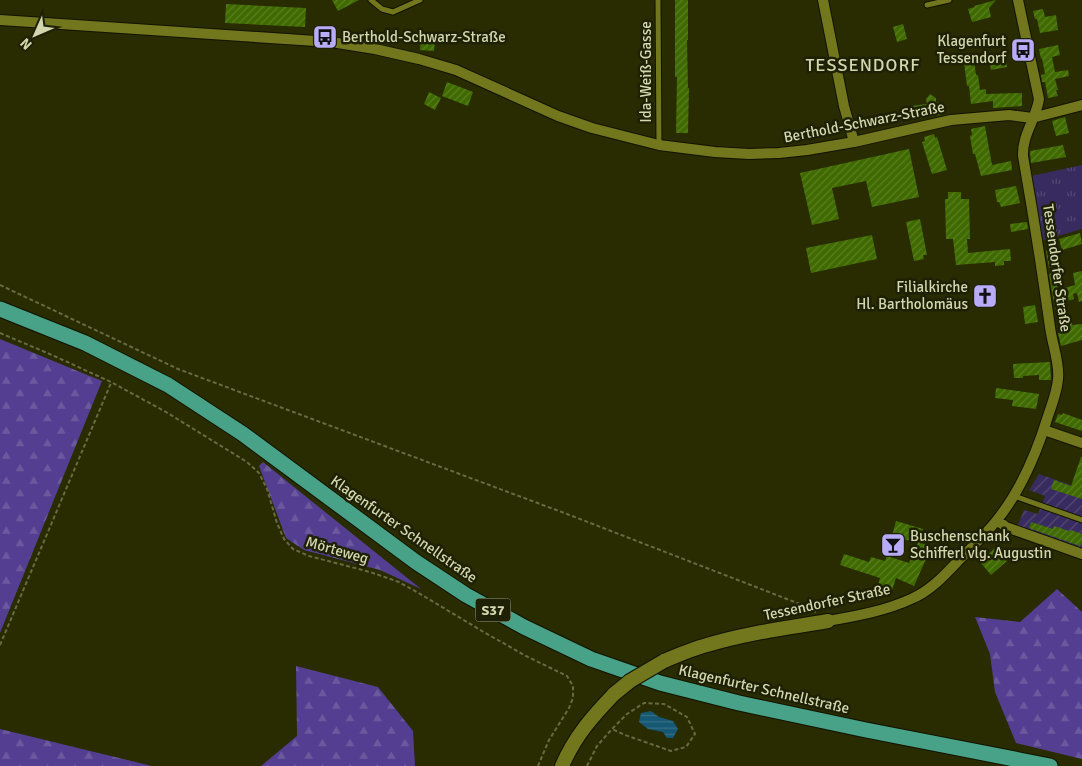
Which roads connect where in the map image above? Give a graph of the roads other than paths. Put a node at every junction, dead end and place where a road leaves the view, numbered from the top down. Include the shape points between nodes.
1 (371, 0) edge
2 (420, 0) edge
3 (658, 0) edge
4 (823, 0) edge
5 (949, 0) edge
6 (1018, 0) edge
7 (927, 6) dead end
8 (0, 20) edge
9 (1082, 105) edge
10 (1032, 118) junction
11 (854, 142) junction
12 (659, 144) junction
13 (0, 308) edge
14 (1044, 430) junction
15 (1082, 443) edge
16 (1014, 496) junction
17 (996, 520) junction
18 (1082, 520) edge
19 (1082, 554) edge
20 (828, 621) joint
21 (562, 766) edge
22 (1050, 766) edge

1 - 2 lane via 382,9 393,12
3 - 12 lane, Ida-Weiß-Gasse
4 - 11 street
5 - 7 lane
6 - 10 street, Tessendorfer Straße via 1039,99
8 - 12 street, Berthold-Schwarz-Straße via 332,42 375,49 456,70 592,128
9 - 10 street
10 - 11 street, Berthold-Schwarz-Straße via 1009,115 951,120
10 - 14 street, Tessendorfer Straße via 1022,147 1058,366 1058,379
11 - 12 street, Berthold-Schwarz-Straße via 807,150 750,154
13 - 22 highway, Klagenfurter Schnellstraße / S37 via 84,343 168,385 243,434 416,562 466,595 591,659 660,683 739,703
14 - 15 street
14 - 16 street, Tessendorfer Straße
16 - 17 street, Tessendorfer Straße
16 - 18 lane
17 - 19 street via 1006,527
17 - 20 street, Tessendorfer Straße via 928,590 885,609
20 - 21 street, Tessendorfer Straße, bridge via 708,644 664,661 630,681 592,716

